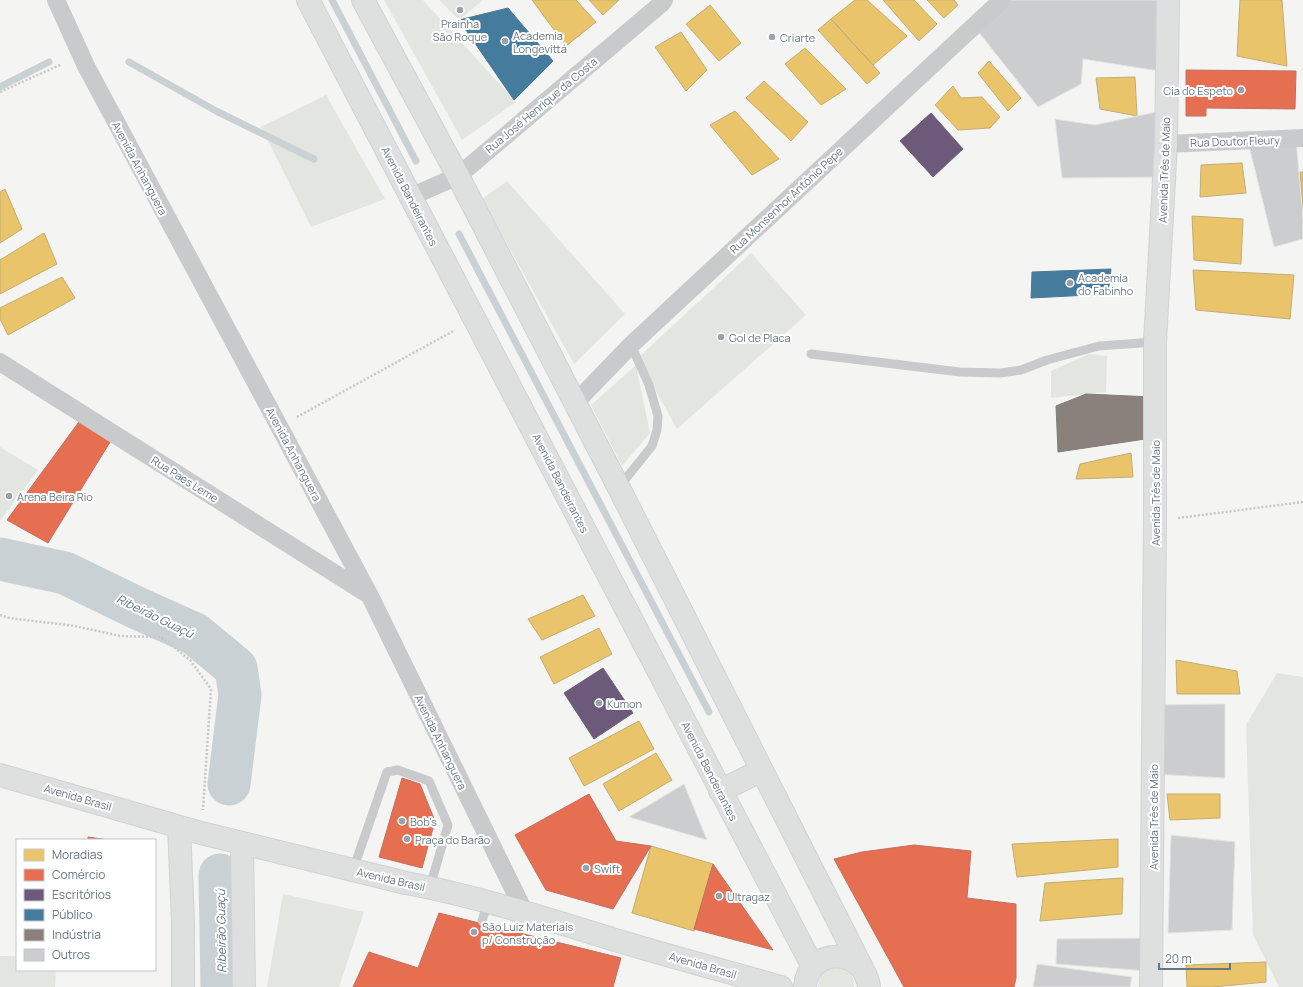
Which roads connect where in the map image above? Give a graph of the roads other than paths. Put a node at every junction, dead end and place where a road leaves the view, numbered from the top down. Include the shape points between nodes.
1 (56, 0) edge
2 (308, 0) edge
3 (363, 0) edge
4 (664, 0) edge
5 (1002, 0) edge
6 (1168, 0) edge
7 (1303, 138) edge
8 (1166, 144) junction
9 (458, 176) junction
10 (410, 197) junction
11 (1155, 342) junction
12 (631, 345) junction
13 (811, 354) dead end
14 (0, 362) edge
15 (574, 404) junction
16 (618, 488) junction
17 (370, 596) junction
18 (762, 770) junction
19 (0, 775) edge
20 (720, 791) junction
21 (179, 826) junction
22 (242, 843) junction
23 (353, 870) junction
24 (430, 887) junction
25 (524, 911) junction
26 (812, 967) junction
27 (866, 977) edge
28 (183, 987) edge
29 (244, 987) edge
30 (781, 987) edge
31 (805, 987) edge
32 (1151, 987) edge

1 - 17 street, Avenida Anhanguera via 80,55
2 - 10 street, Avenida Bandeirantes
3 - 9 street
4 - 9 street, Rua José Henrique da Costa
5 - 12 street, Rua Monsenhor António Pepe
6 - 8 street, Avenida Três de Maio
7 - 8 street, Rua Doutor Fleury
8 - 11 street, Avenida Três de Maio
9 - 10 street, Rua José Henrique da Costa
9 - 15 street
10 - 20 street, Avenida Bandeirantes
11 - 13 lane via 1099,346 1046,360 1020,370 1000,373 960,372
11 - 32 street, Avenida Três de Maio
12 - 15 street, Rua Monsenhor António Pepe
12 - 16 lane via 649,385 658,416 657,430 652,446
14 - 17 street, Rua Paes Leme
15 - 16 street
16 - 18 street
17 - 25 street, Avenida Anhanguera
18 - 20 street
18 - 27 street
19 - 21 street, Avenida Brasil
20 - 26 street, Avenida Bandeirantes
21 - 22 street, Avenida Brasil
21 - 28 street
22 - 23 street, Avenida Brasil
22 - 29 street
23 - 24 street, Avenida Brasil
23 - 24 lane via 387,772 398,770 429,781 448,825
24 - 25 street, Avenida Brasil via 485,912
25 - 30 street, Avenida Brasil via 612,943
26 - 27 street via 832,956 843,956 854,961
26 - 31 street

